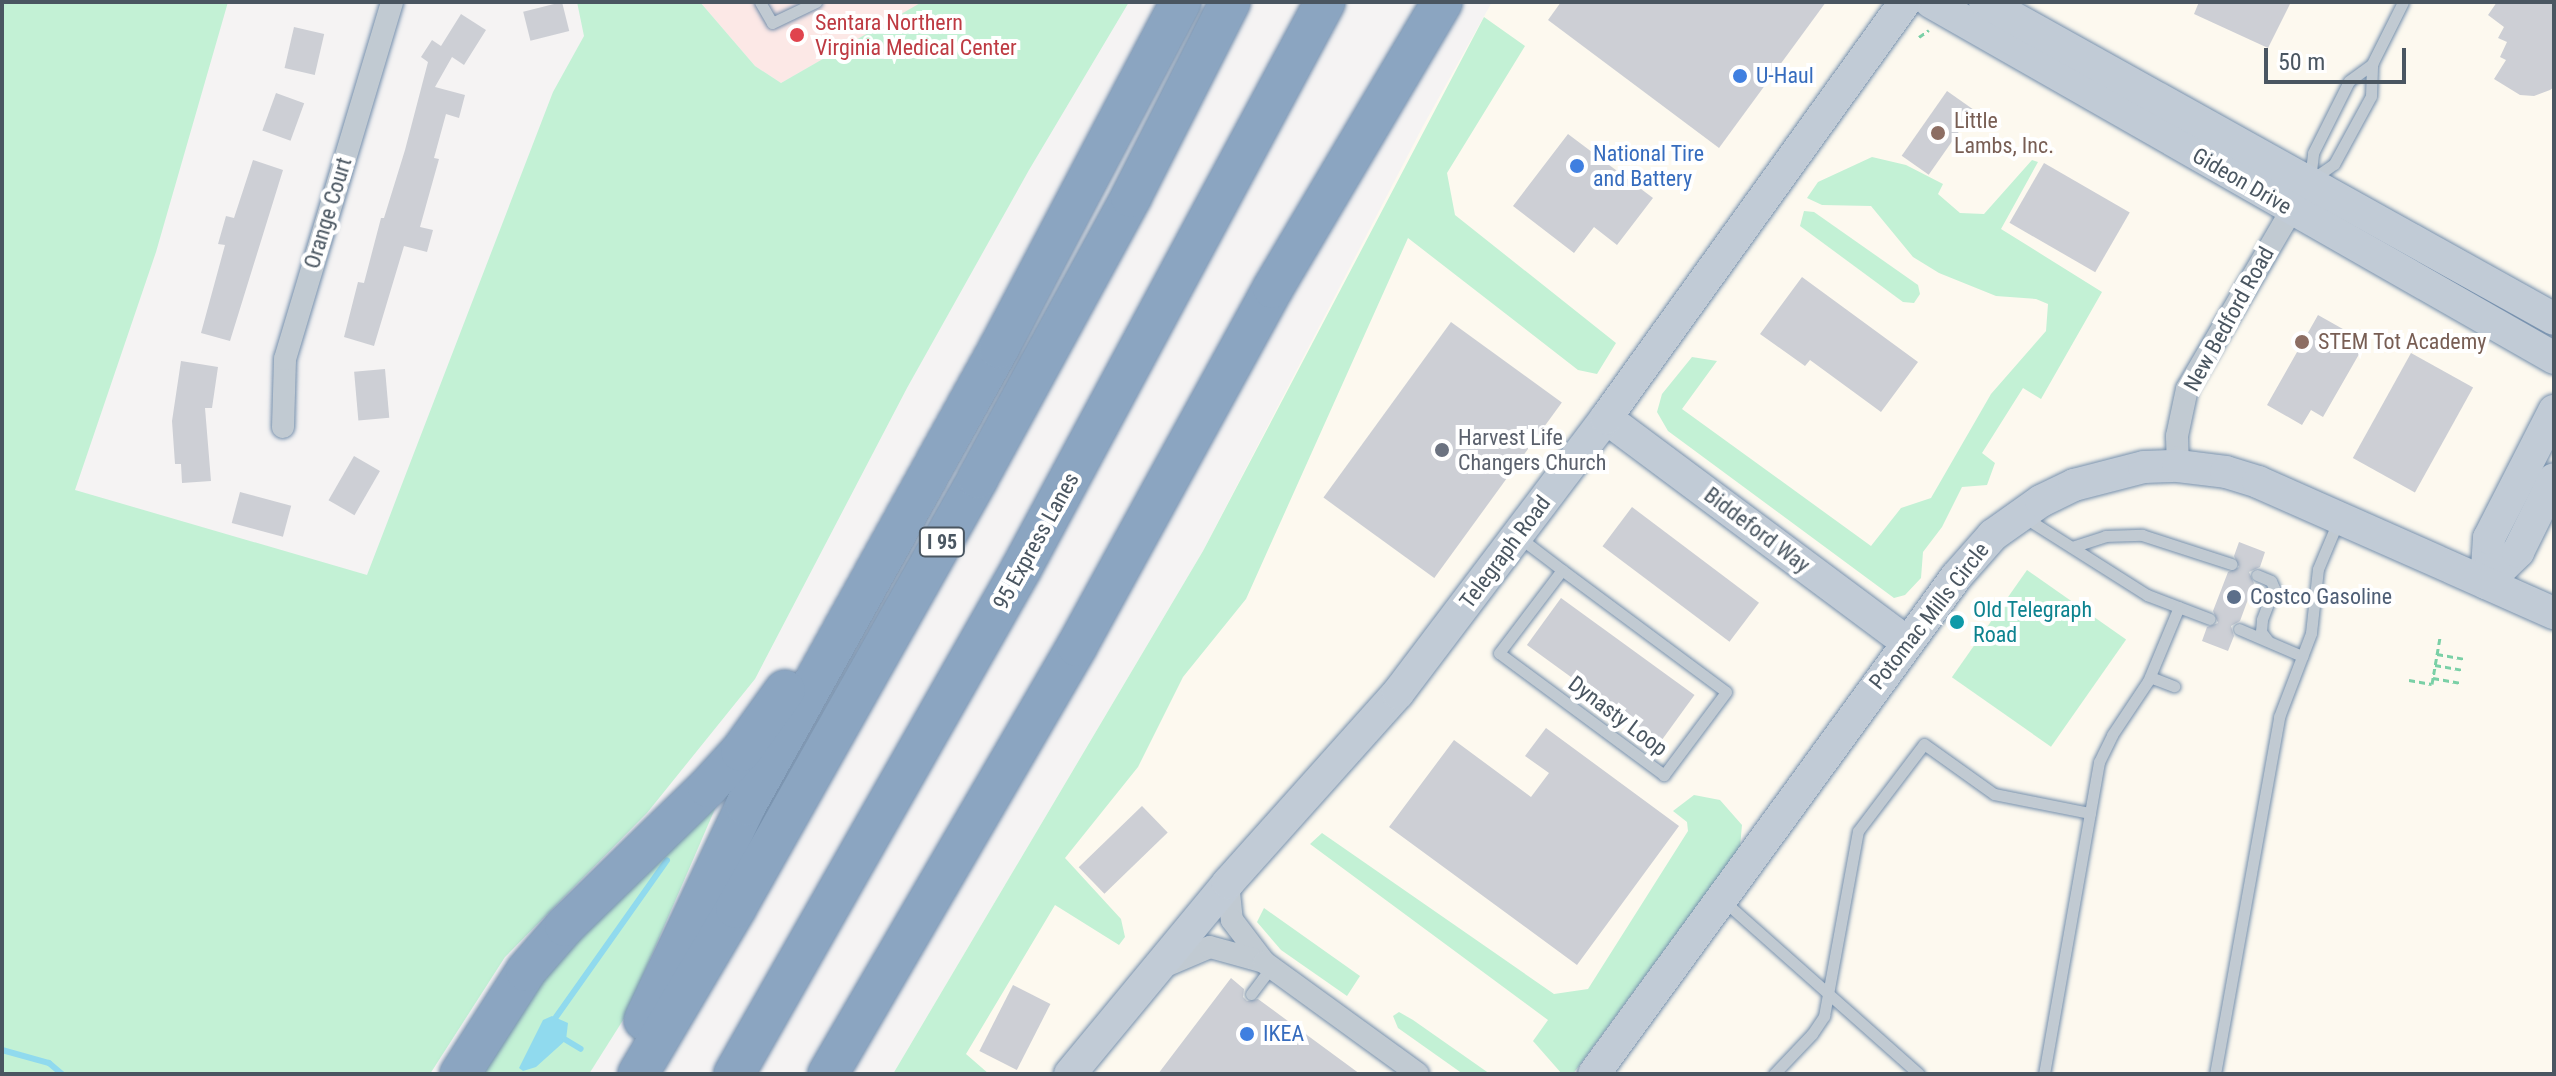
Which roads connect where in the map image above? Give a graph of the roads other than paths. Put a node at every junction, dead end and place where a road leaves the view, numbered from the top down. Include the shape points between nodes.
1 (392, 2) edge
2 (760, 2) edge
3 (816, 2) edge
4 (1162, 2) edge
5 (1181, 2) edge
6 (1230, 2) edge
7 (1325, 2) edge
8 (1416, 2) edge
9 (1442, 2) edge
10 (1905, 2) edge
11 (1931, 2) edge
12 (1985, 2) edge
13 (2403, 2) edge
14 (2372, 64) junction
15 (2309, 181) junction
16 (1083, 189) junction
17 (2292, 209) junction
18 (1273, 288) junction
19 (2554, 319) edge
20 (2554, 358) edge
21 (2554, 411) edge
22 (1606, 418) junction
23 (283, 427) dead end
24 (2178, 466) junction
25 (2554, 479) edge
26 (2020, 515) junction
27 (2339, 518) junction
28 (900, 526) junction
29 (1517, 536) junction
30 (2072, 547) junction
31 (2231, 564) dead end
32 (1562, 570) junction
33 (2257, 575) dead end
34 (2486, 583) junction
35 (2179, 607) junction
36 (2554, 613) edge
37 (2210, 619) dead end
38 (2239, 629) dead end
39 (2268, 641) junction
40 (1907, 642) junction
41 (2302, 656) junction
42 (2150, 677) junction
43 (2174, 686) dead end
44 (2090, 813) junction
45 (1228, 883) junction
46 (1721, 899) junction
47 (1268, 964) junction
48 (1153, 972) junction
49 (1830, 991) junction
50 (1251, 994) dead end
51 (460, 1074) edge
52 (619, 1074) edge
53 (638, 1074) edge
54 (734, 1074) edge
55 (828, 1074) edge
56 (1070, 1074) edge
57 (1418, 1074) edge
58 (1594, 1074) edge
59 (1774, 1074) edge
60 (1919, 1074) edge
61 (2044, 1074) edge
62 (2215, 1074) edge

1 - 23 street, Orange Court via 285,359
2 - 3 lane via 772,23
4 - 16 highway
5 - 16 highway
6 - 53 highway, I 95 via 978,478
7 - 54 highway, 95 Express Lanes via 1021,569
8 - 18 highway
9 - 18 highway
10 - 22 street, Telegraph Road
11 - 17 street, Gideon Drive
12 - 15 street, Gideon Drive
13 - 14 lane
14 - 15 lane via 2349,81 2313,153
14 - 15 lane via 2371,96 2334,164
15 - 17 street, New Bedford Road
15 - 19 street, Gideon Drive
16 - 28 highway
17 - 20 street, Gideon Drive
17 - 24 street, New Bedford Road via 2187,389 2177,436
18 - 55 highway via 1077,646
21 - 34 street via 2489,538
22 - 29 street, Telegraph Road
22 - 40 street, Biddeford Way
24 - 26 street, Potomac Mills Circle via 2110,474 2074,485
24 - 27 street, Potomac Mills Circle via 2258,482
25 - 34 street via 2521,545
26 - 30 lane
26 - 40 street, Potomac Mills Circle via 1993,535
27 - 34 street, Potomac Mills Circle
27 - 41 lane via 2318,569 2311,633
28 - 51 highway via 741,751 565,926 526,971
28 - 52 highway via 746,805
29 - 32 lane, Dynasty Loop
29 - 45 street, Telegraph Road via 1398,693
30 - 31 lane via 2105,536 2142,535
30 - 35 lane via 2147,595
32 - 32 lane, Dynasty Loop via 1726,692 1664,775 1499,653
33 - 39 lane via 2274,588 2262,620 2261,632
34 - 36 street, Potomac Mills Circle
35 - 37 lane
35 - 42 lane
38 - 39 lane
39 - 41 lane
40 - 46 street, Potomac Mills Circle
41 - 62 lane via 2279,717
42 - 43 lane
42 - 44 lane via 2099,762
44 - 49 lane via 1994,794 1924,744 1858,831
44 - 61 lane
45 - 47 street via 1232,920
45 - 48 street, Telegraph Road
46 - 49 lane
46 - 58 street, Potomac Mills Circle
47 - 48 street via 1210,947
47 - 50 lane
47 - 57 street
48 - 56 street, Telegraph Road
49 - 59 lane via 1820,1023
49 - 60 lane

